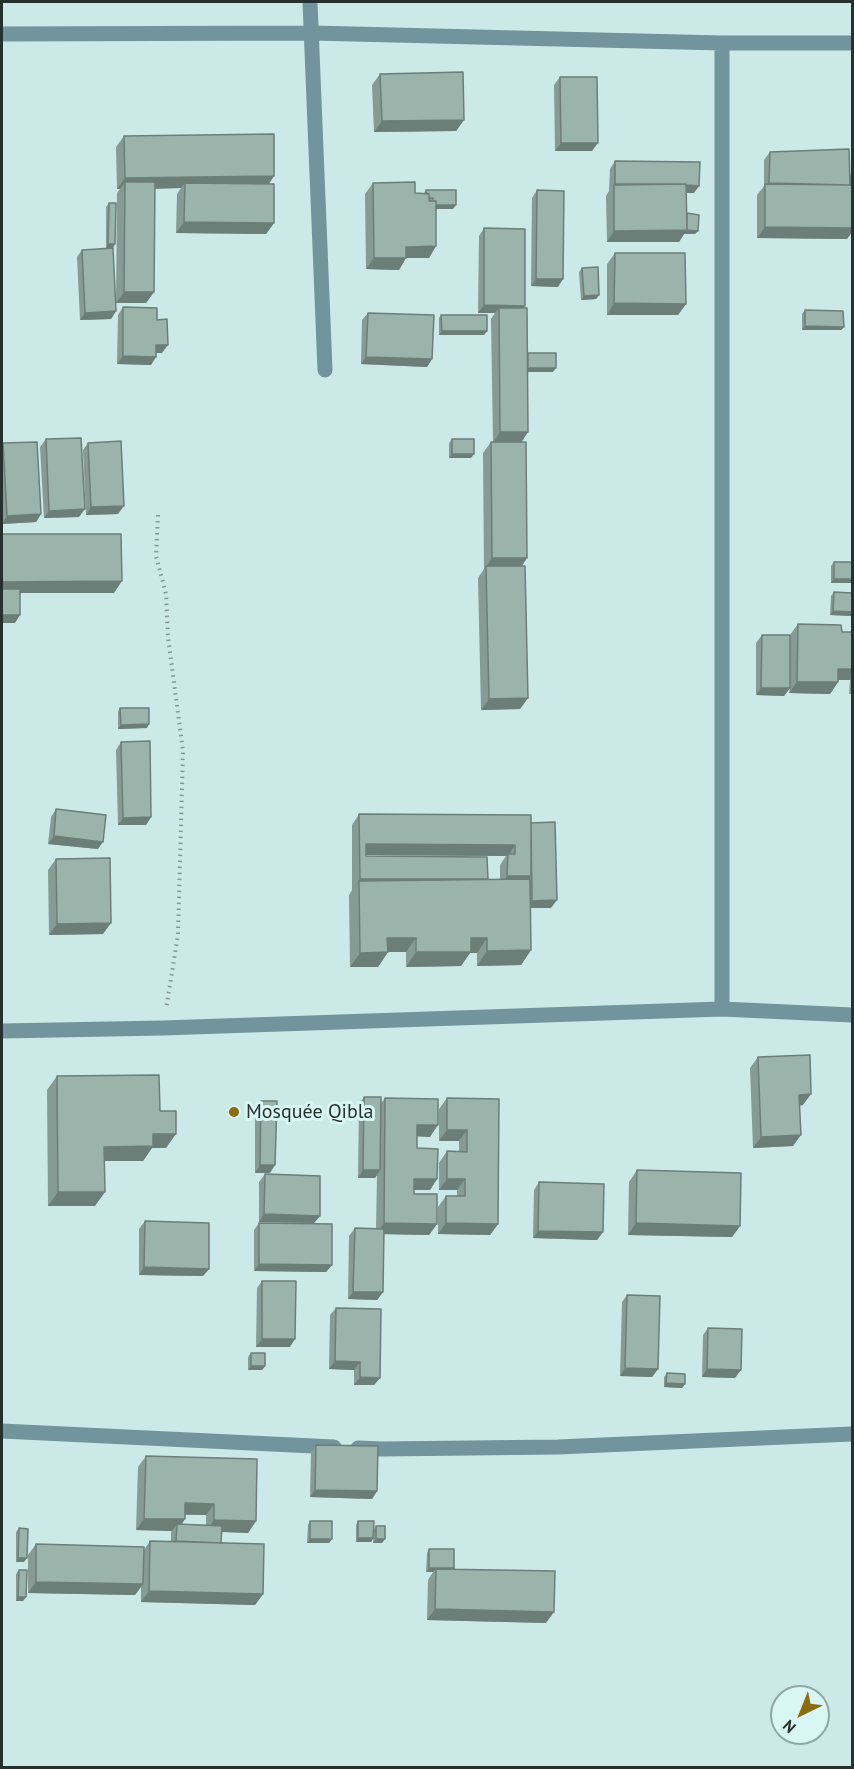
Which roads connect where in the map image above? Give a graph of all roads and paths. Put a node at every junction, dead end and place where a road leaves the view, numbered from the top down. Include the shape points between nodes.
1 (310, 2) edge
2 (312, 33) junction
3 (2, 34) edge
4 (722, 43) junction
5 (852, 43) edge
6 (325, 370) dead end
7 (158, 515) dead end
8 (723, 1009) junction
9 (852, 1016) edge
10 (163, 1028) junction
11 (2, 1031) edge
12 (2, 1431) edge
13 (852, 1434) edge

1 - 2 street
2 - 3 street
2 - 4 street
2 - 6 street
4 - 5 street
4 - 8 street
7 - 10 path via 156,556 166,594 183,751 178,935
8 - 9 street
8 - 10 street
10 - 11 street
12 - 13 street via 382,1449 558,1447

